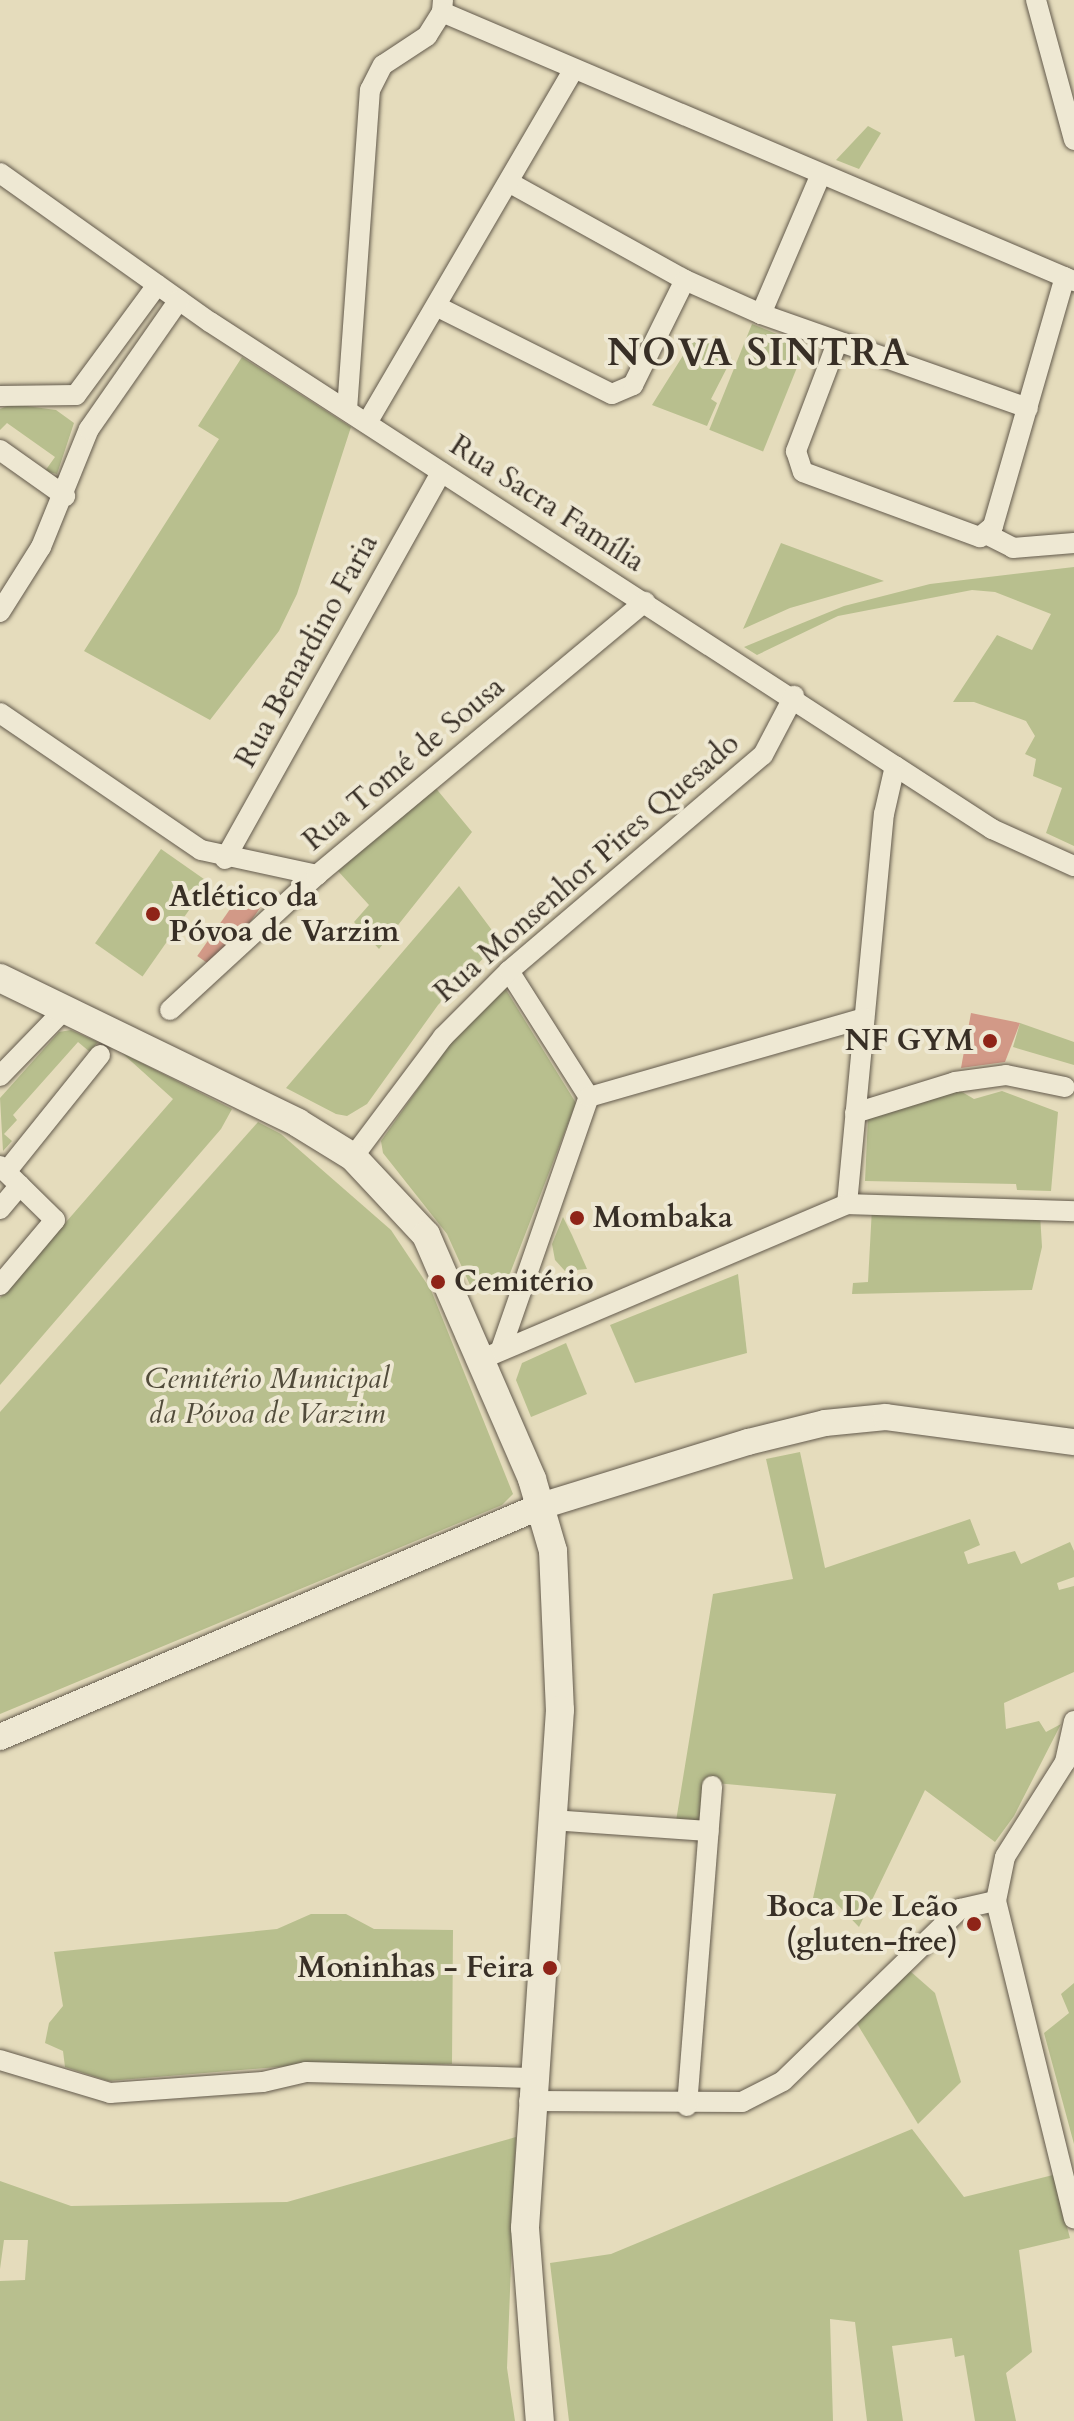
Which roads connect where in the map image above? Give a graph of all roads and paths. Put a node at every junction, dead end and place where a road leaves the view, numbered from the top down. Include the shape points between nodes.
1 (1036, 0) edge
2 (444, 4) edge
3 (574, 69) junction
4 (1074, 140) edge
5 (0, 173) edge
6 (821, 174) junction
7 (512, 184) junction
8 (1070, 279) edge
9 (685, 280) junction
10 (157, 285) junction
11 (179, 300) junction
12 (440, 308) junction
13 (761, 314) junction
14 (837, 343) junction
15 (82, 390) junction
16 (0, 396) edge
17 (105, 402) junction
18 (1028, 408) junction
19 (347, 410) junction
20 (367, 423) junction
21 (0, 450) edge
22 (441, 472) junction
23 (65, 496) junction
24 (988, 535) junction
25 (1074, 543) edge
26 (645, 602) junction
27 (0, 612) edge
28 (794, 696) junction
29 (0, 713) edge
30 (895, 766) junction
31 (225, 859) junction
32 (1074, 866) edge
33 (317, 875) junction
34 (509, 971) junction
35 (0, 978) edge
36 (65, 1009) junction
37 (170, 1010) dead end
38 (864, 1018) junction
39 (100, 1055) dead end
40 (0, 1076) edge
41 (1065, 1087) dead end
42 (589, 1097) junction
43 (855, 1113) junction
44 (353, 1157) junction
45 (9, 1175) edge
46 (847, 1204) junction
47 (0, 1209) edge
48 (1074, 1211) edge
49 (0, 1285) edge
50 (491, 1354) junction
51 (1074, 1442) edge
52 (541, 1506) junction
53 (1074, 1721) edge
54 (0, 1737) edge
55 (1070, 1762) edge
56 (712, 1786) dead end
57 (551, 1820) junction
58 (709, 1831) junction
59 (996, 1901) junction
60 (0, 2060) edge
61 (530, 2089) junction
62 (687, 2106) junction
63 (1074, 2219) edge
64 (540, 2421) edge

1 - 4 street
2 - 3 street
2 - 19 street via 427,36 383,65 370,90
3 - 6 street
3 - 7 street
5 - 10 street, Rua Sacra Família
6 - 8 street
6 - 13 street
7 - 9 street
7 - 12 street
8 - 18 street
9 - 12 street via 633,385 612,394
9 - 13 street
10 - 11 street, Rua Sacra Família
10 - 15 street
11 - 17 street
11 - 19 street, Rua Sacra Família
12 - 20 street
13 - 14 street
14 - 18 street
14 - 24 street via 796,451 803,472 972,536
15 - 16 street
15 - 17 street
17 - 23 street
18 - 24 street
19 - 20 street, Rua Sacra Família
20 - 22 street, Rua Sacra Família
21 - 23 street
22 - 26 street, Rua Sacra Família
22 - 31 street, Rua Benardino Faria
23 - 27 street
24 - 25 street via 1013,548
26 - 28 street, Rua Sacra Família
26 - 33 street, Rua Tomé de Sousa
28 - 30 street, Rua Sacra Família
28 - 34 street, Rua Monsenhor Pires Quesado via 763,755
29 - 31 street via 201,850
30 - 32 street, Rua Sacra Família via 992,829
30 - 38 street
31 - 33 street
33 - 37 street, Rua Tomé de Sousa
34 - 42 street
34 - 44 street, Rua Monsenhor Pires Quesado via 443,1037
35 - 36 main road
36 - 40 street
36 - 44 main road via 298,1123
38 - 42 street
38 - 43 street
39 - 45 street
41 - 43 street via 1006,1075 955,1082
42 - 50 street
43 - 46 street
44 - 50 main road via 426,1235
45 - 47 street
45 - 49 street via 55,1220
46 - 48 street
46 - 50 street
50 - 52 main road
51 - 52 street via 912,1419 854,1418 748,1442
52 - 54 street
52 - 57 main road via 553,1551 560,1710
53 - 55 street
55 - 59 street via 1005,1857
56 - 58 street
57 - 58 street
57 - 61 main road
58 - 62 street
59 - 62 street via 960,1909 783,2081 742,2102
59 - 63 street
60 - 61 street via 110,2093 263,2082 306,2072
61 - 62 street
61 - 64 main road via 525,2228

